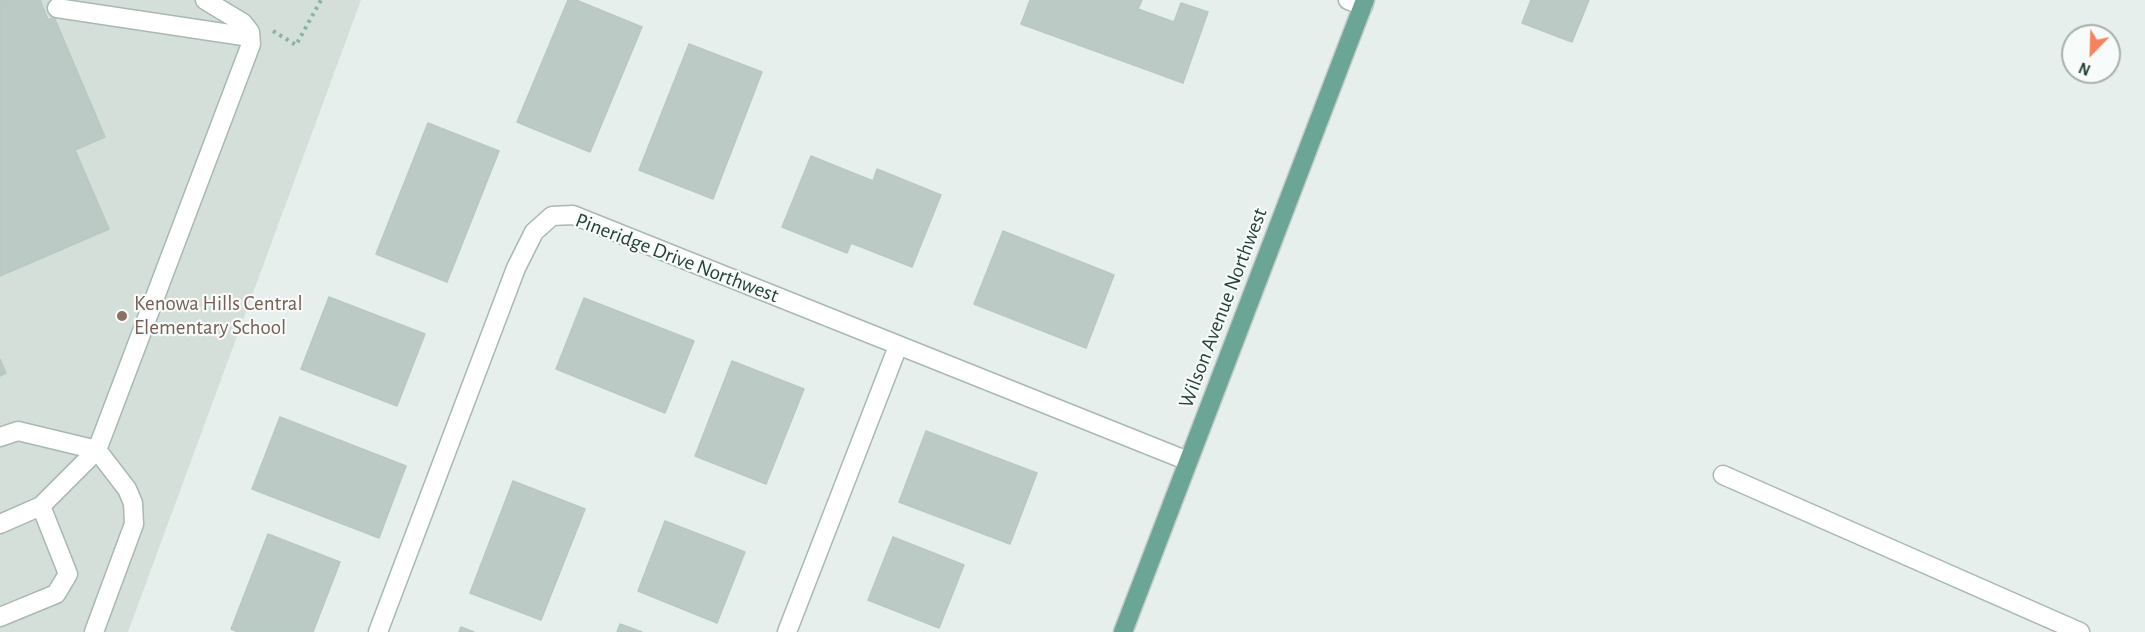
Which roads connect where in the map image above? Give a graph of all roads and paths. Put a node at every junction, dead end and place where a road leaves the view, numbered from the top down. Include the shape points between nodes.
1 (205, 0) edge
2 (321, 0) edge
3 (1358, 2) edge
4 (57, 8) dead end
5 (269, 29) dead end
6 (250, 37) junction
7 (898, 346) junction
8 (0, 437) edge
9 (97, 450) junction
10 (1188, 460) junction
11 (1722, 475) dead end
12 (41, 506) junction
13 (0, 524) edge
14 (0, 617) edge
15 (94, 632) edge
16 (378, 632) edge
17 (787, 632) edge
18 (1123, 632) edge
19 (2080, 632) edge

1 - 6 street via 243,23
2 - 5 path via 296,45
3 - 10 main road, Wilson Avenue Northwest
4 - 6 street
6 - 9 street via 251,44
7 - 10 street, Pineridge Drive Northwest
7 - 16 street, Pineridge Drive Northwest via 573,215 552,216 534,232 516,268
7 - 17 street
8 - 9 street via 18,431
9 - 12 street
9 - 15 street via 127,489 133,503 134,524
10 - 18 main road, Wilson Avenue Northwest
11 - 19 street
12 - 13 street
12 - 14 street via 68,574 56,594

